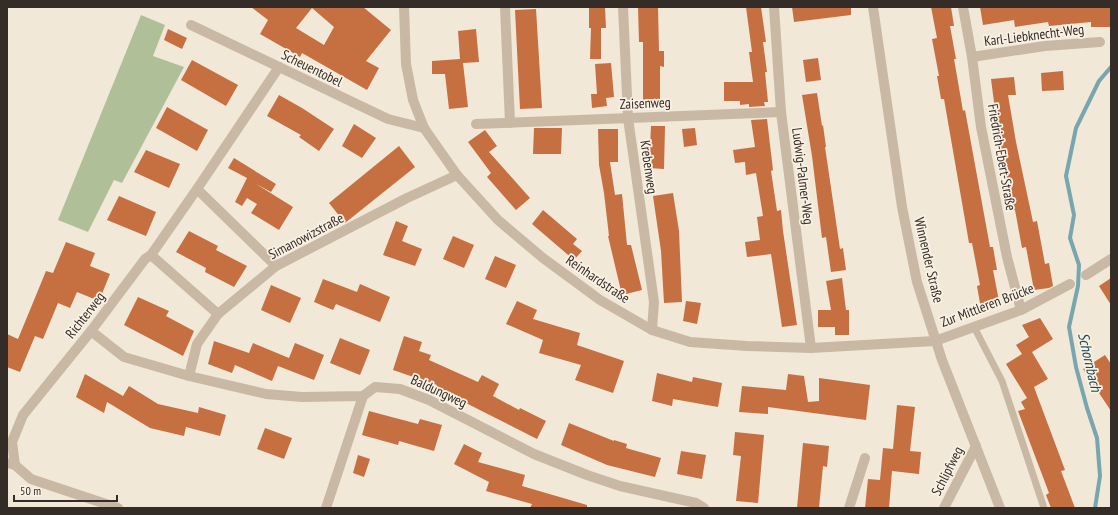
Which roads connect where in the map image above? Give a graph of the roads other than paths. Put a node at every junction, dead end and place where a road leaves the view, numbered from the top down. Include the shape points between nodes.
1 (404, 7) edge
2 (505, 7) edge
3 (623, 7) edge
4 (774, 7) edge
5 (873, 7) edge
6 (963, 7) edge
7 (191, 25) dead end
8 (1100, 42) dead end
9 (972, 57) junction
10 (279, 67) junction
11 (781, 112) junction
12 (628, 118) junction
13 (510, 123) junction
14 (476, 124) dead end
15 (424, 128) junction
16 (457, 174) junction
17 (197, 189) junction
18 (151, 255) junction
19 (1111, 259) edge
20 (276, 266) junction
21 (1086, 275) dead end
22 (1070, 284) dead end
23 (1021, 310) junction
24 (218, 314) junction
25 (974, 327) junction
26 (652, 330) junction
27 (91, 331) junction
28 (935, 340) junction
29 (811, 348) junction
30 (189, 376) junction
31 (363, 396) junction
32 (976, 446) junction
33 (865, 458) dead end
34 (11, 464) edge
35 (118, 508) edge
36 (326, 508) edge
37 (704, 508) edge
38 (849, 508) edge
39 (944, 508) edge
40 (1000, 508) edge
41 (1044, 508) edge

1 - 15 street, Reinhardstraße via 408,71 413,100
2 - 13 street
3 - 12 street, Krebenweg
4 - 11 street, Ludwig-Palmer-Weg
5 - 28 street, Winnender Straße via 902,207 917,282
6 - 9 street, Friedrich-Ebert-Straße
7 - 10 street, Scheuentobel
8 - 9 street, Karl-Liebknecht-Weg via 1045,46
9 - 23 street, Friedrich-Ebert-Straße via 990,174
10 - 15 street, Scheuentobel via 388,120
10 - 17 street, Richterweg
11 - 12 street, Zaisenweg
11 - 29 street, Ludwig-Palmer-Weg
12 - 13 street, Zaisenweg
12 - 26 street, Krebenweg via 654,302
13 - 14 street, Zaisenweg
15 - 16 street, Reinhardstraße
16 - 20 street, Simanowizstraße
16 - 26 street, Reinhardstraße via 498,220 543,258 600,300
17 - 18 street, Richterweg
17 - 20 street
18 - 24 street
18 - 27 street, Richterweg
19 - 21 street
20 - 24 street, Simanowizstraße
22 - 23 street, Zur Mittleren Brücke
23 - 25 street, Zur Mittleren Brücke
24 - 30 street, Simanowizstraße via 197,344
25 - 28 street, Zur Mittleren Brücke
25 - 41 lane via 1002,381
26 - 29 street, Reinhardstraße via 690,342
27 - 30 street, Baldungweg via 124,357
27 - 34 street, Richterweg via 23,415 12,442
28 - 29 street, Reinhardstraße
28 - 32 street, Winnender Straße
30 - 31 street, Baldungweg via 266,394 302,398
31 - 36 street
31 - 37 street, Baldungweg via 375,387 400,389 429,400 534,454 586,475 620,486 696,503
32 - 39 street, Schlipfweg
32 - 40 street, Winnender Straße
33 - 38 street
34 - 35 street via 30,479

